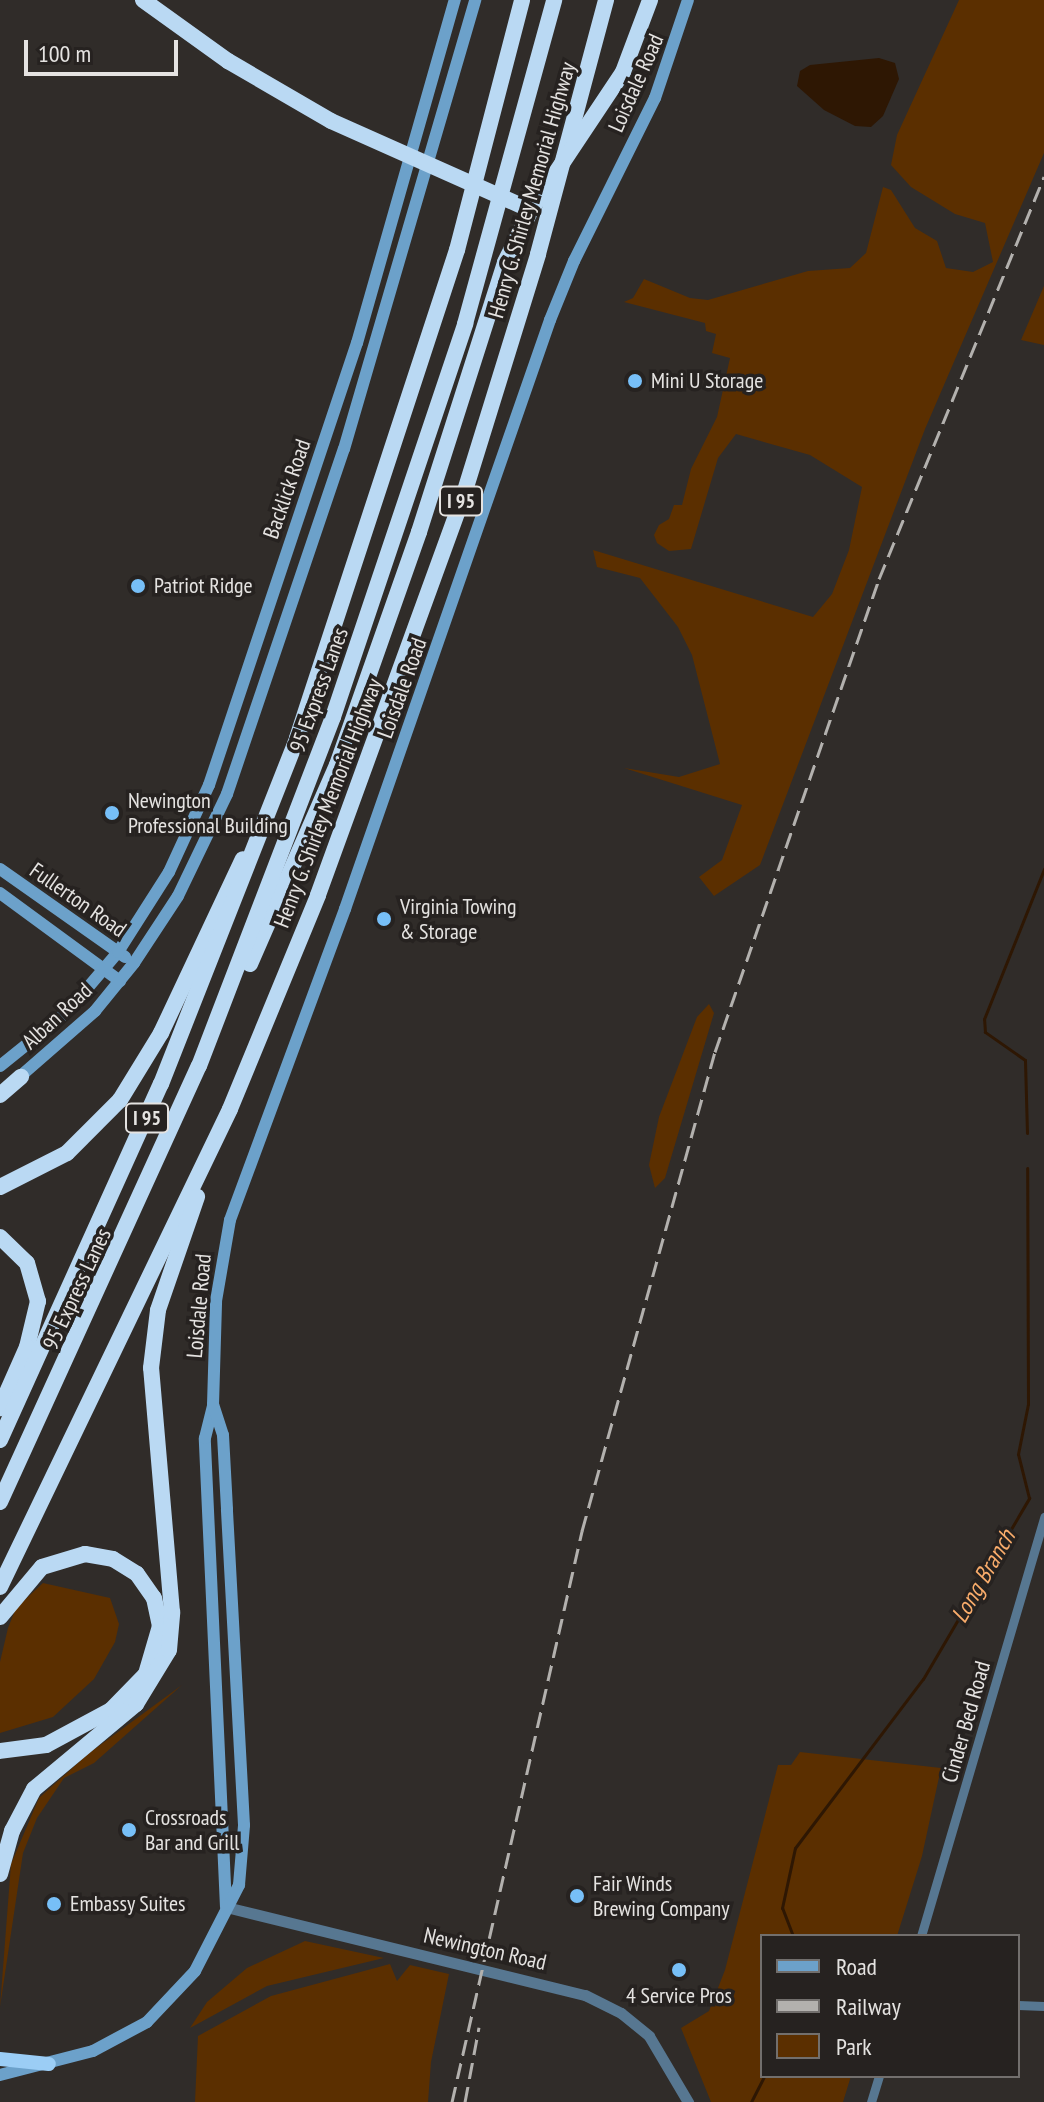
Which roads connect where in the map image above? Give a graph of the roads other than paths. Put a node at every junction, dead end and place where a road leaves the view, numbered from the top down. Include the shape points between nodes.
1 (143, 0) edge
2 (455, 0) edge
3 (475, 0) edge
4 (522, 0) edge
5 (554, 0) edge
6 (606, 0) edge
7 (650, 0) edge
8 (688, 0) edge
9 (531, 210) junction
10 (278, 790) junction
11 (0, 869) edge
12 (0, 893) edge
13 (118, 952) junction
14 (134, 963) junction
15 (105, 969) junction
16 (120, 981) junction
17 (0, 1066) edge
18 (199, 1066) junction
19 (21, 1077) joint
20 (0, 1093) edge
21 (208, 1154) junction
22 (0, 1187) edge
23 (0, 1237) edge
24 (213, 1405) junction
25 (0, 1408) edge
26 (0, 1440) edge
27 (0, 1502) edge
28 (1044, 1517) edge
29 (0, 1587) edge
30 (0, 1617) edge
31 (0, 1751) edge
32 (0, 1874) edge
33 (226, 1907) junction
34 (922, 1934) edge
35 (1020, 2005) edge
36 (1044, 2006) edge
37 (0, 2059) edge
38 (49, 2064) junction
39 (0, 2075) edge
40 (878, 2078) edge
41 (688, 2102) edge
42 (871, 2102) edge

1 - 9 highway, bridge via 228,61 319,115
2 - 13 main road, Backlick Road via 357,343 226,742 177,856
3 - 14 main road, Backlick Road via 376,346 252,726 188,878
4 - 10 highway, I 95 via 420,372
5 - 18 highway, 95 Express Lanes via 465,324 399,529 269,891
6 - 21 highway, Henry G. Shirley Memorial Highway / I 95 via 538,254 458,511 318,895
7 - 9 highway, bridge via 623,72
8 - 24 main road, Loisdale Road via 655,98 564,283 345,909 237,1196 216,1301
9 - 18 highway via 505,262 337,765 272,920
10 - 22 highway via 165,1026 120,1100 67,1153
10 - 26 highway, I 95 via 145,1123
11 - 13 main road, Fullerton Road
12 - 15 main road, Fullerton Road
13 - 14 main road, Fullerton Road
13 - 15 main road, Backlick Road
14 - 16 main road, Alban Road
15 - 16 main road, Fullerton Road
15 - 17 main road, Alban Road via 67,1012
16 - 19 main road, Alban Road via 73,1033
18 - 27 highway, 95 Express Lanes
19 - 20 highway
21 - 29 highway, Henry G. Shirley Memorial Highway / I 95
21 - 32 highway via 189,1228 162,1297 152,1353 151,1405 172,1622 169,1650 136,1704 34,1789 12,1831
23 - 25 highway via 27,1263 38,1301 27,1347
24 - 33 main road, Loisdale Road via 205,1438
24 - 33 main road, Loisdale Road via 223,1435 244,1825 239,1885
28 - 34 street, Cinder Bed Road
30 - 31 highway via 42,1567 85,1554 113,1559 137,1574 154,1598 160,1626 151,1664 121,1702 57,1740
33 - 38 main road, Loisdale Road via 203,1959 156,2015 117,2041
33 - 41 street, Newington Road via 585,1995 621,2013 649,2036
35 - 36 street
37 - 38 highway
38 - 39 main road, Loisdale Road
40 - 42 street

